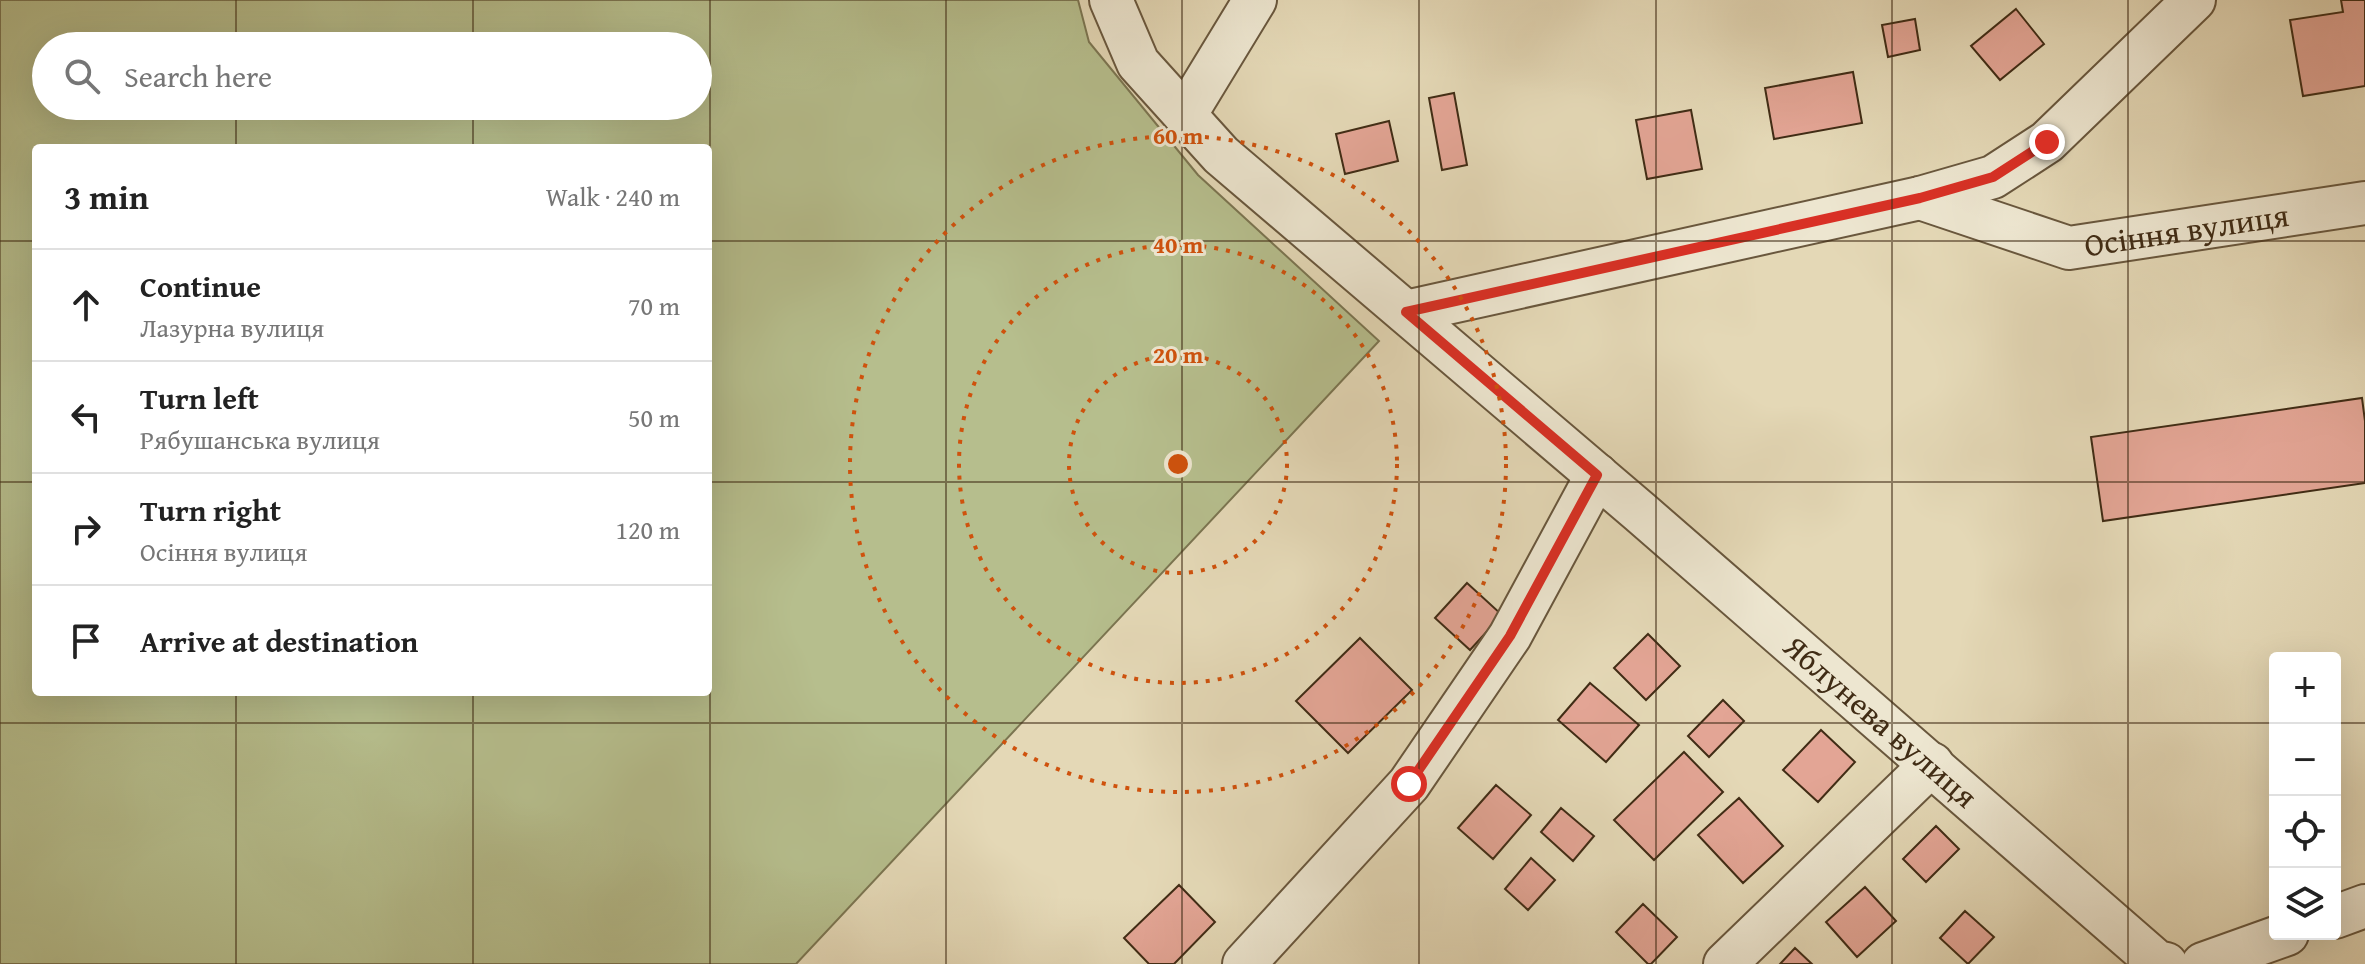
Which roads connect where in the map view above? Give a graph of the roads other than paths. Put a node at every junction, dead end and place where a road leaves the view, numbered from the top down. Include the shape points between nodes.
1 (1111, 0) edge
2 (1255, 0) edge
3 (2194, 0) edge
4 (1185, 115) junction
5 (1920, 198) junction
6 (2365, 203) edge
7 (1406, 312) junction
8 (1597, 475) junction
9 (1932, 764) junction
10 (2365, 906) edge
11 (2341, 915) edge
12 (2270, 940) edge
13 (1244, 964) edge
14 (1725, 964) edge
15 (2166, 964) edge
16 (2203, 964) edge

1 - 4 street, Яблунева вулиця via 1138,63
2 - 4 street
3 - 5 street via 2047,142 1993,177
4 - 7 street, Яблунева вулиця via 1221,155
5 - 6 street, Осіння вулиця via 2069,248
5 - 7 street
7 - 8 street, Яблунева вулиця
8 - 9 street, Яблунева вулиця
8 - 13 street via 1510,636 1409,784
9 - 14 street
9 - 15 street, Яблунева вулиця via 2157,962
10 - 11 street
12 - 16 street

